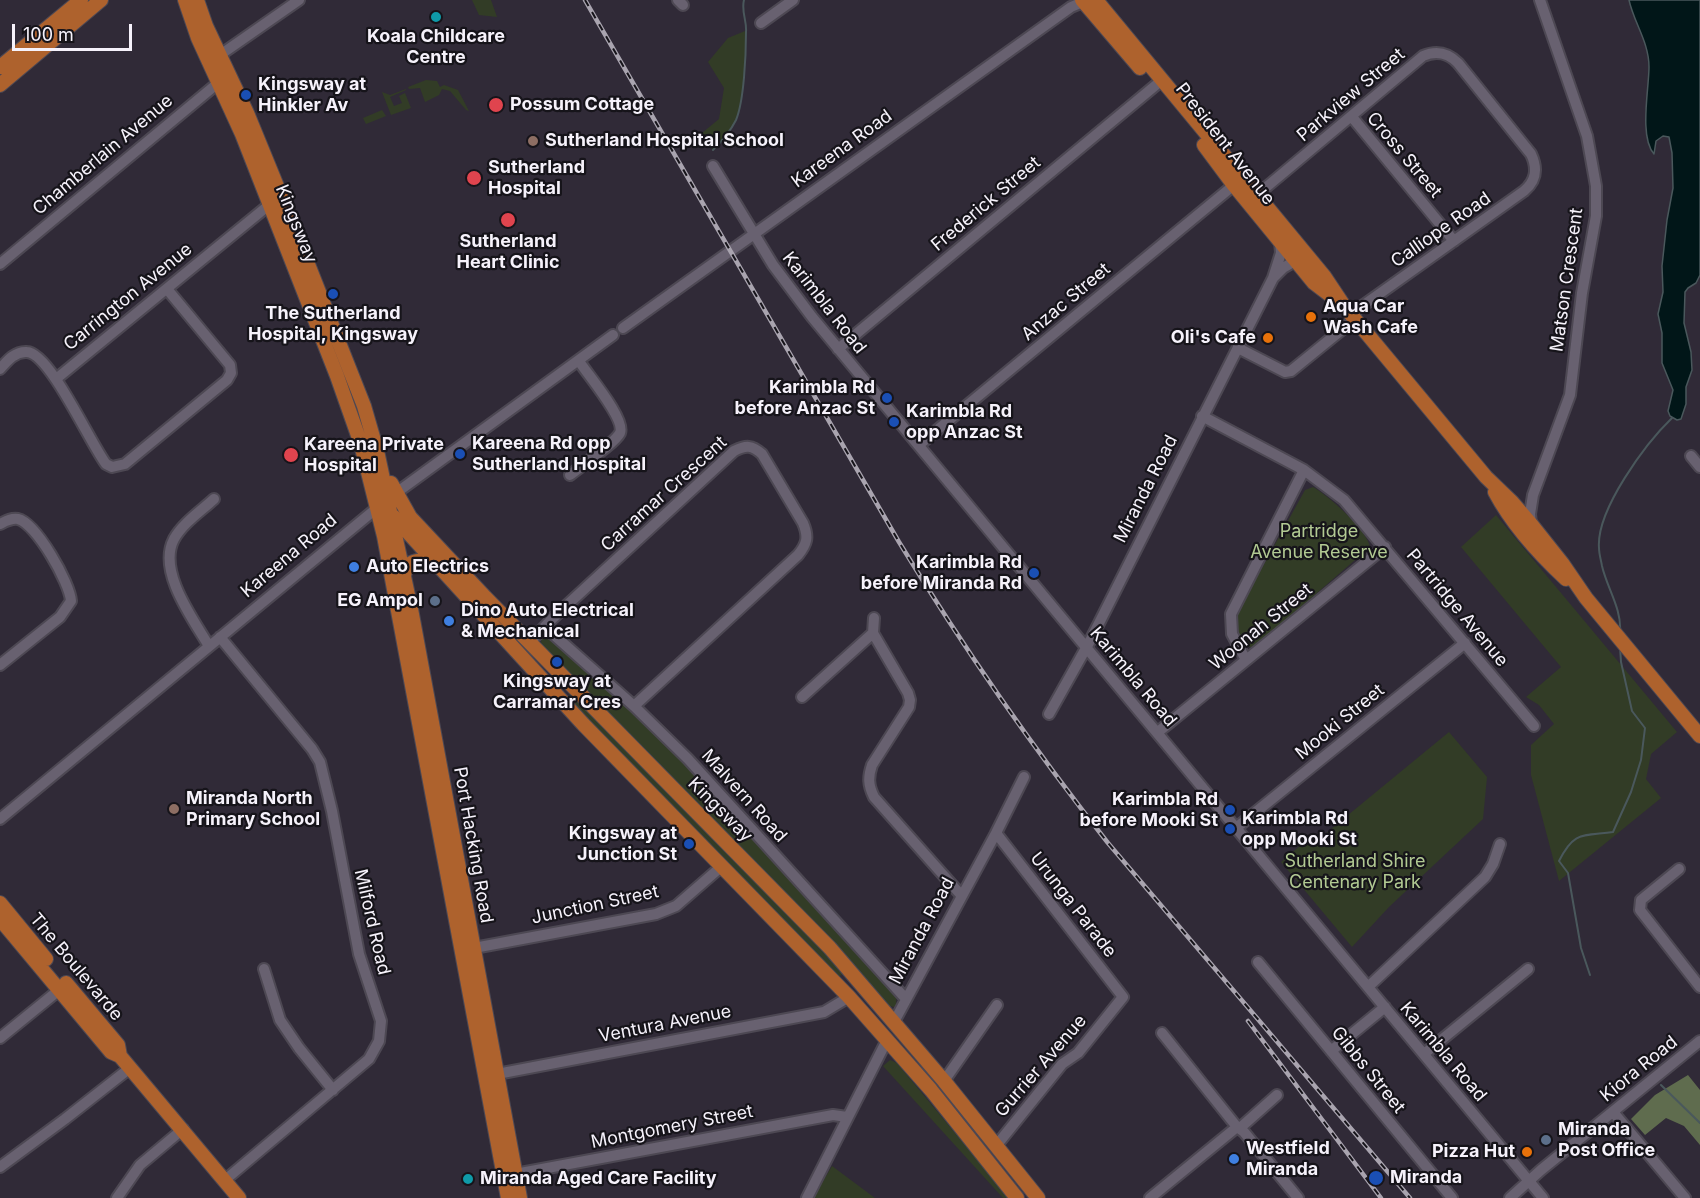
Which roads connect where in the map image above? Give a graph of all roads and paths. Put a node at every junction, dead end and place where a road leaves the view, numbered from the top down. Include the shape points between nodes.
1 (81, 0) edge
2 (101, 0) edge
3 (179, 0) edge
4 (185, 0) edge
5 (197, 0) edge
6 (299, 0) edge
7 (793, 0) edge
8 (1540, 0) edge
9 (1088, 1) edge
10 (761, 23) dead end
11 (198, 38) junction
12 (214, 58) junction
13 (0, 68) edge
14 (224, 80) junction
15 (0, 85) edge
16 (1156, 85) junction
17 (1352, 117) junction
18 (1535, 163) joint
19 (713, 166) dead end
20 (1234, 185) junction
21 (1257, 195) junction
22 (281, 196) junction
23 (269, 205) junction
24 (1271, 222) junction
25 (754, 235) junction
26 (1455, 241) junction
27 (1280, 242) junction
28 (1295, 261) junction
29 (0, 264) edge
30 (1273, 278) junction
31 (167, 289) junction
32 (1350, 313) junction
33 (1238, 348) junction
34 (838, 349) junction
35 (579, 361) junction
36 (0, 369) edge
37 (56, 379) junction
38 (1202, 416) junction
39 (919, 445) junction
40 (1691, 456) dead end
41 (1700, 467) edge
42 (1304, 470) junction
43 (570, 475) dead end
44 (1486, 477) junction
45 (1533, 495) junction
46 (214, 499) dead end
47 (387, 501) junction
48 (1512, 502) junction
49 (392, 515) junction
50 (0, 524) edge
51 (1531, 524) junction
52 (1385, 547) junction
53 (442, 570) junction
54 (404, 576) junction
55 (1586, 598) junction
56 (874, 618) dead end
57 (545, 627) junction
58 (873, 633) junction
59 (220, 637) junction
60 (529, 643) junction
61 (1465, 643) junction
62 (209, 646) junction
63 (1087, 647) junction
64 (518, 654) junction
65 (1246, 660) junction
66 (0, 665) edge
67 (802, 697) dead end
68 (634, 706) junction
69 (1049, 714) dead end
70 (1534, 726) dead end
71 (1158, 732) junction
72 (1700, 736) edge
73 (1024, 777) dead end
74 (0, 819) edge
75 (1236, 828) junction
76 (996, 832) junction
77 (1500, 844) dead end
78 (722, 866) junction
79 (1679, 869) dead end
80 (961, 895) junction
81 (0, 903) edge
82 (0, 919) edge
83 (468, 950) junction
84 (1258, 962) dead end
85 (264, 969) dead end
86 (1528, 969) dead end
87 (63, 986) junction
88 (1368, 987) junction
89 (1700, 987) edge
90 (849, 997) junction
91 (1123, 997) joint
92 (906, 999) junction
93 (997, 1005) dead end
94 (1385, 1007) junction
95 (894, 1022) junction
96 (1162, 1032) dead end
97 (0, 1038) edge
98 (887, 1040) junction
99 (1700, 1041) edge
100 (1331, 1052) junction
101 (1424, 1054) junction
102 (130, 1068) junction
103 (491, 1075) junction
104 (944, 1081) junction
105 (333, 1090) junction
106 (1277, 1095) dead end
107 (1612, 1112) junction
108 (847, 1117) junction
109 (1239, 1128) junction
110 (183, 1129) junction
111 (996, 1146) junction
112 (985, 1159) junction
113 (0, 1167) edge
114 (510, 1176) junction
115 (225, 1180) junction
116 (1529, 1181) junction
117 (1511, 1196) edge
118 (117, 1198) edge
119 (239, 1198) edge
120 (508, 1198) edge
121 (520, 1198) edge
122 (807, 1198) edge
123 (1017, 1198) edge
124 (1038, 1198) edge
125 (1149, 1198) edge
126 (1298, 1198) edge
127 (1452, 1198) edge
128 (1543, 1198) edge
129 (1685, 1198) edge

1 - 13 main road
2 - 15 main road
3 - 11 main road via 186,23
4 - 11 main road, Kingsway
5 - 12 main road, Kingsway
6 - 12 street
7 - 10 street
8 - 45 street, Matson Crescent via 1587,136 1596,186 1596,216 1570,395
9 - 16 main road, President Avenue
9 - 21 main road, President Avenue
9 - 25 street, Kareena Road via 1071,7
11 - 12 main road, Kingsway
12 - 14 main road, Kingsway
14 - 22 main road, Kingsway
14 - 23 main road, Kingsway
14 - 29 street, Chamberlain Avenue
16 - 20 main road, President Avenue
16 - 34 street, Frederick Street
17 - 18 street, Parkview Street via 1419,58 1440,52 1458,63
17 - 21 street, Parkview Street
17 - 26 street, Cross Street
18 - 26 street, Calliope Road via 1535,176 1528,188
19 - 25 street, Karimbla Road
20 - 24 main road, President Avenue
20 - 39 street, Anzac Street
21 - 24 main road, President Avenue
22 - 23 main road, Carrington Avenue
22 - 47 main road, Kingsway via 364,406
23 - 31 street, Carrington Avenue
23 - 47 main road, Kingsway via 337,376 366,465
24 - 27 main road, President Avenue
24 - 28 street via 1297,252
24 - 32 main road, President Avenue via 1324,276
25 - 34 street, Karimbla Road
25 - 35 street, Kareena Road via 623,328 614,326 613,335
26 - 32 street, Calliope Road
27 - 28 main road, President Avenue
27 - 30 street, Miranda Road
28 - 30 street, Miranda Road
28 - 32 main road, President Avenue via 1314,284
30 - 33 street, Miranda Road
31 - 37 street, Carrington Avenue
31 - 37 street via 230,365 231,373 125,464 106,464
32 - 33 street, Calliope Road via 1290,371
32 - 44 main road, President Avenue
33 - 38 street, Miranda Road
34 - 39 street, Karimbla Road
35 - 43 street via 616,413 621,427 612,442
35 - 47 street, Kareena Road
36 - 37 street via 13,356 26,351 38,356
38 - 42 street, Partridge Avenue
38 - 63 street, Miranda Road
39 - 63 street, Karimbla Road
40 - 41 street
42 - 52 street, Partridge Avenue via 1344,500
42 - 65 street via 1231,614 1232,634
44 - 48 main road, President Avenue
44 - 55 main road, President Avenue via 1518,526
45 - 48 street
45 - 51 street, Matson Crescent
46 - 62 street via 174,539 170,562 173,584
47 - 49 main road, Port Hacking Road
47 - 59 street, Kareena Road
47 - 60 main road, Kingsway via 406,510
47 - 83 main road, Port Hacking Road
48 - 51 main road, President Avenue
49 - 53 main road, Kingsway
49 - 54 main road, Port Hacking Road
50 - 66 street via 20,519 30,526 67,582 71,601 60,617
51 - 55 main road, President Avenue
52 - 61 street, Partridge Avenue
52 - 65 street, Woonah Street
53 - 54 main road via 417,560 407,566
53 - 64 main road, Kingsway
54 - 83 main road, Port Hacking Road
55 - 72 main road, President Avenue
56 - 58 street
57 - 60 street, Carramar Crescent
57 - 68 street, Malvern Road
57 - 68 street, Carramar Crescent via 734,452 744,446 754,447 762,454 803,523 807,541 798,555
58 - 67 street
58 - 80 street via 910,700 872,765 869,787
59 - 62 street, Kareena Road
59 - 105 street, Milford Road via 320,762 357,946 381,1022 379,1041 369,1059
60 - 64 main road
60 - 95 main road, Kingsway via 824,941
61 - 70 street, Partridge Avenue
61 - 75 street, Mooki Street
62 - 74 street, Kareena Road
63 - 69 street, Miranda Road
63 - 71 street, Karimbla Road
64 - 78 main road, Kingsway
65 - 71 street, Woonah Street
68 - 92 street, Malvern Road via 688,759
71 - 75 street, Karimbla Road
73 - 76 street, Miranda Road
75 - 88 street, Karimbla Road
76 - 80 street, Miranda Road
76 - 91 street, Urunga Parade
77 - 88 street via 1485,877
78 - 83 street, Junction Street via 676,906 656,914
78 - 90 main road, Kingsway
79 - 89 street via 1641,900 1640,910
80 - 92 street, Miranda Road
81 - 87 main road, The Boulevarde
82 - 87 main road, The Boulevarde
83 - 103 main road, Port Hacking Road
84 - 100 street, Gibbs Street
85 - 105 street via 280,1020
86 - 101 street
87 - 97 street
87 - 102 main road, The Boulevarde via 118,1045 120,1056
88 - 94 street, Karimbla Road
90 - 98 main road, Kingsway
90 - 103 street, Ventura Avenue via 824,1012
91 - 111 street, Gurrier Avenue
92 - 95 street, Miranda Road
93 - 104 street
94 - 100 street
94 - 101 street, Karimbla Road
95 - 98 main road, Miranda Road
95 - 104 main road, Kingsway
96 - 109 street
98 - 108 street
98 - 112 main road, Kingsway
99 - 107 street, Kiora Road
100 - 127 street, Gibbs Street
101 - 116 street, Karimbla Road
102 - 110 main road, The Boulevarde
102 - 113 street
103 - 114 main road, Port Hacking Road
104 - 111 main road, Kingsway
105 - 115 street, Milford Road
106 - 109 street
107 - 116 street, Kiora Road
107 - 129 street
108 - 114 street, Montgomery Street via 833,1115
108 - 122 street
109 - 125 street
109 - 126 street
110 - 115 main road, The Boulevarde
110 - 118 street via 140,1165
111 - 112 main road, Gurrier Avenue
111 - 124 main road, Kingsway
112 - 123 main road, Kingsway
114 - 120 main road, Port Hacking Road
114 - 121 main road, Port Hacking Road
115 - 119 main road, The Boulevarde
116 - 117 street, Kiora Road
116 - 128 street, Karimbla Road

